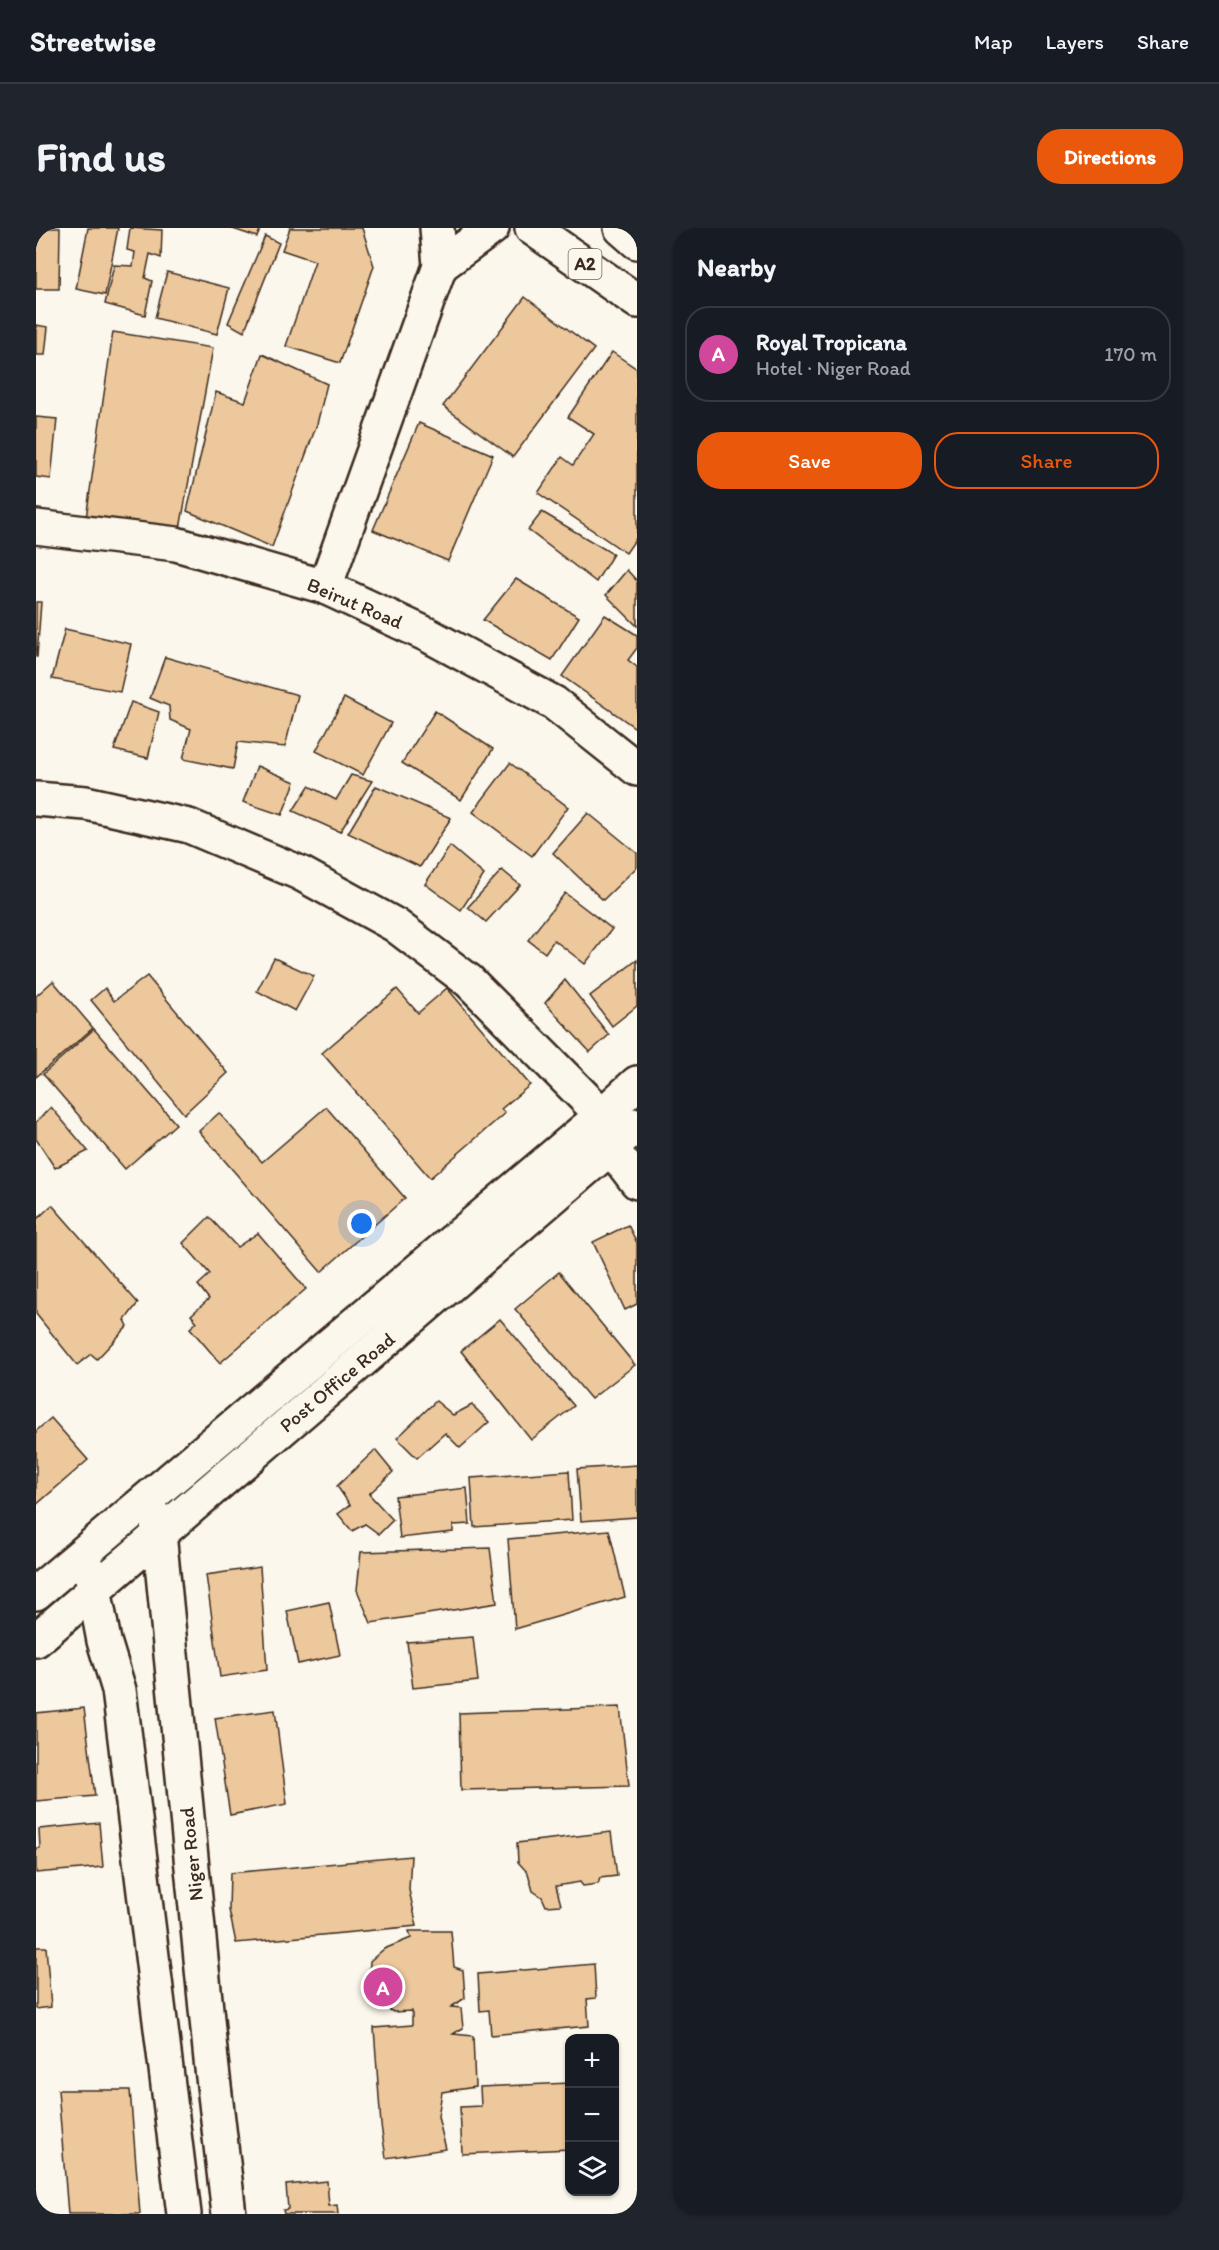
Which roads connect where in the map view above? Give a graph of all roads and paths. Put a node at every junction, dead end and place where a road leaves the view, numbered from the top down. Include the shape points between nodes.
1 (437, 228) edge
2 (492, 228) edge
3 (532, 228) edge
4 (621, 228) edge
5 (637, 242) edge
6 (440, 266) junction
7 (637, 301) edge
8 (36, 527) edge
9 (325, 587) junction
10 (637, 769) edge
11 (36, 799) edge
12 (637, 1083) edge
13 (602, 1115) junction
14 (637, 1125) edge
15 (611, 1148) junction
16 (637, 1182) edge
17 (152, 1495) junction
18 (159, 1533) junction
19 (86, 1551) junction
20 (95, 1591) junction
21 (36, 1593) edge
22 (36, 1640) edge
23 (211, 2060) junction
24 (166, 2065) junction
25 (184, 2214) edge
26 (230, 2214) edge

1 - 6 main road
2 - 6 main road
3 - 7 main road, A2
4 - 5 main road, A2
6 - 9 main road
8 - 9 main road, Beirut Road via 176,544
9 - 10 main road, Beirut Road via 428,635 554,703
11 - 13 main road via 86,803 189,826 300,873 395,925 469,981
12 - 13 main road, Post Office Road
13 - 17 main road, Post Office Road
14 - 15 main road, Post Office Road
15 - 16 main road
15 - 18 main road, Post Office Road
17 - 18 main road, Niger Road
17 - 19 main road, Post Office Road
18 - 20 main road, Post Office Road
18 - 23 main road, Niger Road
19 - 20 main road
19 - 21 main road, Post Office Road
20 - 22 main road, Post Office Road
20 - 24 main road via 118,1690
23 - 24 main road
23 - 26 main road, Niger Road
24 - 25 main road

